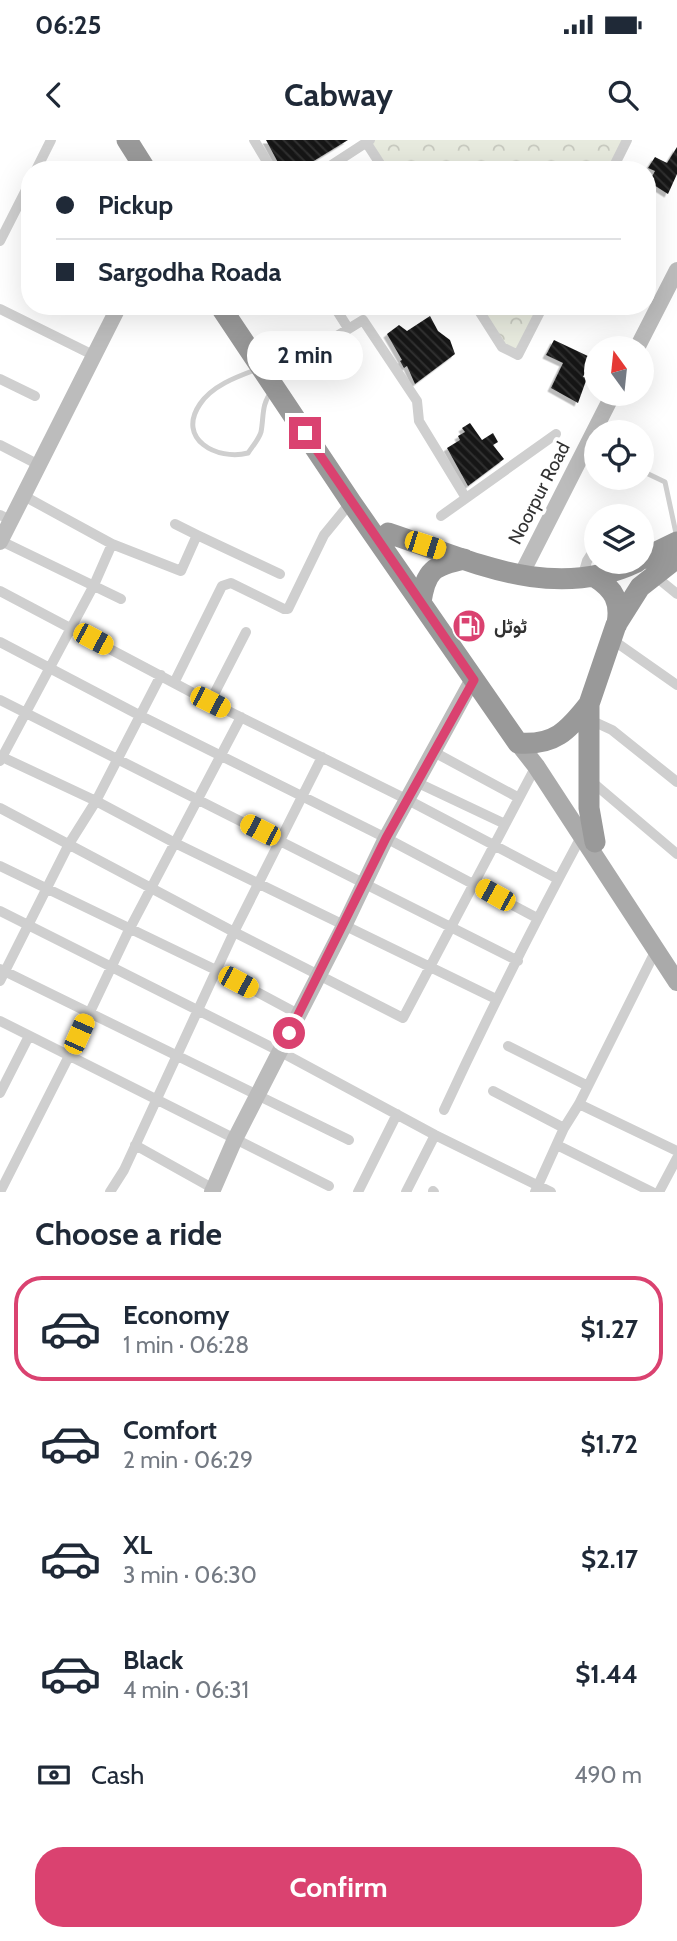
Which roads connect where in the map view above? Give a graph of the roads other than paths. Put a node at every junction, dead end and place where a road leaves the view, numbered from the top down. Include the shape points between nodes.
1 (51, 140) edge
2 (110, 140) edge
3 (127, 140) edge
4 (254, 140) edge
5 (627, 140) edge
6 (368, 141) edge
7 (40, 161) edge
8 (124, 161) edge
9 (140, 161) edge
10 (267, 161) edge
11 (338, 161) edge
12 (379, 161) edge
13 (616, 161) edge
14 (21, 200) edge
15 (0, 241) edge
16 (677, 270) edge
17 (0, 309) edge
18 (656, 311) edge
19 (114, 315) edge
20 (227, 315) edge
21 (242, 315) edge
22 (340, 315) edge
23 (482, 315) edge
24 (538, 315) edge
25 (654, 315) edge
26 (348, 328) junction
27 (643, 336) edge
28 (93, 355) junction
29 (271, 373) junction
30 (0, 379) edge
31 (35, 396) dead end
32 (608, 406) edge
33 (556, 434) dead end
34 (0, 445) edge
35 (39, 465) junction
36 (654, 477) edge
37 (24, 496) junction
38 (466, 498) junction
39 (351, 502) junction
40 (441, 516) dead end
41 (5, 517) edge
42 (175, 524) dead end
43 (388, 533) junction
44 (197, 535) junction
45 (0, 542) edge
46 (112, 544) junction
47 (674, 549) edge
48 (464, 559) junction
49 (654, 563) edge
50 (654, 572) edge
51 (280, 574) dead end
52 (588, 574) edge
53 (598, 574) edge
54 (646, 574) edge
55 (521, 575) junction
56 (588, 577) junction
57 (94, 585) junction
58 (0, 592) edge
59 (422, 593) junction
60 (677, 594) edge
61 (121, 599) dead end
62 (70, 627) junction
63 (613, 631) junction
64 (246, 632) dead end
65 (0, 642) edge
66 (50, 668) junction
67 (161, 675) junction
68 (474, 680) junction
69 (174, 683) junction
70 (677, 685) edge
71 (0, 700) edge
72 (210, 702) junction
73 (27, 712) junction
74 (589, 712) junction
75 (141, 716) junction
76 (241, 717) junction
77 (524, 744) junction
78 (432, 751) junction
79 (220, 755) junction
80 (322, 757) junction
81 (1, 758) edge
82 (118, 758) junction
83 (536, 766) junction
84 (589, 779) junction
85 (416, 782) junction
86 (677, 782) edge
87 (303, 797) junction
88 (197, 798) junction
89 (519, 798) junction
90 (96, 800) junction
91 (408, 800) junction
92 (0, 808) edge
93 (505, 824) junction
94 (386, 838) junction
95 (589, 839) junction
96 (281, 840) junction
97 (175, 843) junction
98 (69, 844) junction
99 (495, 845) junction
100 (677, 854) edge
101 (0, 866) edge
102 (558, 879) junction
103 (259, 883) junction
104 (365, 883) junction
105 (474, 884) junction
106 (47, 887) junction
107 (151, 887) junction
108 (0, 911) edge
109 (537, 918) junction
110 (28, 926) junction
111 (344, 926) junction
112 (451, 927) junction
113 (129, 930) junction
114 (234, 932) junction
115 (656, 950) junction
116 (518, 961) junction
117 (677, 963) edge
118 (111, 968) junction
119 (430, 969) junction
120 (218, 971) junction
121 (2, 973) edge
122 (318, 974) junction
123 (677, 982) edge
124 (496, 999) junction
125 (89, 1013) junction
126 (198, 1013) junction
127 (298, 1014) junction
128 (0, 1021) edge
129 (29, 1036) junction
130 (508, 1046) dead end
131 (281, 1052) junction
132 (177, 1055) junction
133 (69, 1056) junction
134 (587, 1086) junction
135 (492, 1091) dead end
136 (0, 1093) edge
137 (258, 1095) junction
138 (156, 1099) junction
139 (579, 1104) junction
140 (444, 1110) dead end
141 (397, 1114) junction
142 (564, 1128) junction
143 (435, 1135) junction
144 (235, 1139) junction
145 (349, 1140) dead end
146 (556, 1145) junction
147 (135, 1146) junction
148 (677, 1152) edge
149 (677, 1158) edge
150 (328, 1186) dead end
151 (537, 1189) edge
152 (217, 1190) edge
153 (0, 1192) edge
154 (110, 1192) edge
155 (358, 1192) edge
156 (406, 1192) edge
157 (551, 1192) edge
158 (652, 1192) edge
159 (659, 1192) edge

1 - 7 street
2 - 8 highway
3 - 9 highway
4 - 10 street
5 - 13 street
6 - 11 street
6 - 12 street
14 - 15 street
16 - 18 street
17 - 28 street
19 - 28 street
20 - 29 highway
21 - 29 highway
22 - 26 street
23 - 24 street via 502,348 518,355
25 - 27 street
26 - 29 street
26 - 38 street via 363,320 417,401 419,421
28 - 35 street
29 - 29 lane via 233,378 201,401 191,427 196,438 225,455 248,453 261,433
29 - 39 highway
29 - 43 highway
30 - 31 street
32 - 55 street, Noorpur Road
33 - 38 street
34 - 35 street
35 - 37 street
36 - 47 lane via 665,482
37 - 41 street
37 - 46 street
38 - 40 street
39 - 59 highway
39 - 69 street via 324,535 288,609 232,583 222,586
41 - 45 street
42 - 44 street
43 - 48 highway
43 - 59 highway
44 - 46 street via 181,571
44 - 51 street
45 - 57 street
46 - 57 street
47 - 49 highway
48 - 55 highway
48 - 59 highway via 436,567
50 - 60 street
52 - 56 street
53 - 56 highway
54 - 63 highway
55 - 56 highway via 541,580
56 - 63 highway via 608,584 616,596 619,610
57 - 61 street
57 - 62 street
58 - 62 street
59 - 68 highway
59 - 77 highway
62 - 66 street
62 - 67 street
63 - 70 street
63 - 74 highway
64 - 72 street
65 - 66 street
66 - 73 street
66 - 75 street
67 - 69 street
67 - 75 street
68 - 77 highway
68 - 78 street
69 - 72 street
71 - 73 street
72 - 76 street
73 - 81 street
73 - 82 street
74 - 77 highway via 554,738
74 - 84 highway
74 - 86 street
75 - 79 street
75 - 82 street
76 - 79 street
76 - 80 street
77 - 83 main road
77 - 95 main road
78 - 85 street
78 - 89 street
79 - 87 street
79 - 88 street
80 - 87 street
80 - 91 street
81 - 90 street
82 - 88 street
82 - 90 street
83 - 89 street
83 - 95 main road
84 - 95 highway
84 - 100 street
85 - 91 street
85 - 93 street
87 - 94 street
87 - 96 street
88 - 96 street
88 - 97 street
89 - 93 street
90 - 97 street
90 - 98 street
91 - 94 street
91 - 99 street
92 - 98 street
93 - 99 street
94 - 104 street
94 - 105 street
95 - 102 street
95 - 115 main road
95 - 117 main road
96 - 103 street
96 - 104 street
97 - 103 street
97 - 107 street
98 - 106 street
98 - 107 street
99 - 102 street
99 - 105 street
101 - 106 street
102 - 109 street
103 - 111 street
103 - 114 street
104 - 111 street
104 - 112 street
105 - 109 street
105 - 112 street
106 - 110 street
106 - 113 street
107 - 113 street
107 - 114 street
108 - 110 street
109 - 116 street
110 - 118 street
110 - 121 street
111 - 119 street
111 - 122 street
112 - 116 street
112 - 119 street
113 - 118 street
113 - 120 street
114 - 120 street
114 - 122 street
115 - 123 main road
115 - 134 street
116 - 124 street
118 - 125 street
118 - 126 street
119 - 122 street via 403,1018
119 - 124 street
120 - 126 street
120 - 127 street
121 - 125 street
122 - 127 street
124 - 140 street
125 - 132 street
125 - 133 street
126 - 131 street
126 - 132 street
127 - 131 street
128 - 129 street
129 - 133 street
129 - 136 street
130 - 134 street
131 - 137 street
131 - 141 street
132 - 137 street
132 - 138 street
133 - 138 street
133 - 153 street
134 - 139 street
135 - 142 street
137 - 144 street
137 - 145 street
138 - 144 street
138 - 147 street
139 - 142 street
139 - 148 street
141 - 143 street
141 - 155 street
142 - 146 street
143 - 151 street
143 - 156 street
144 - 150 street
144 - 152 street
146 - 151 street
146 - 158 street
147 - 152 street
147 - 154 street
149 - 159 street
151 - 157 street

